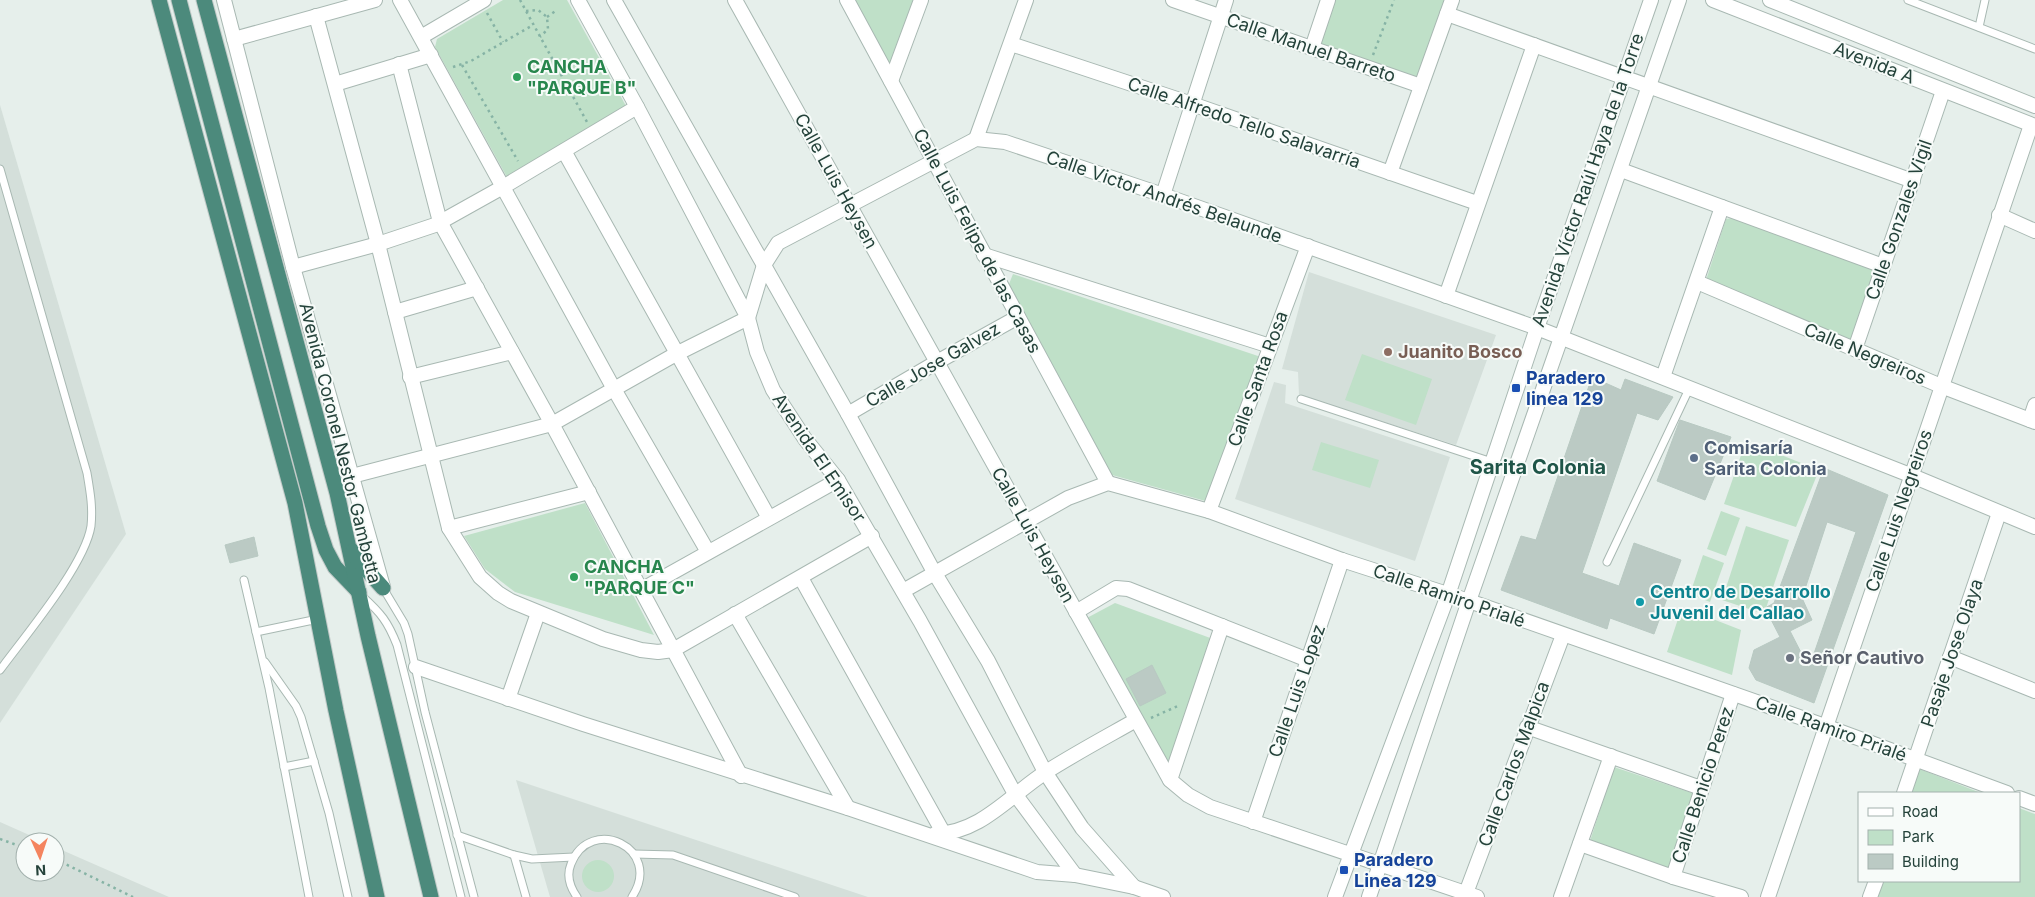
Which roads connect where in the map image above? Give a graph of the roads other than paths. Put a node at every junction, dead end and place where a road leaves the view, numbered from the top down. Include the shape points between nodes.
1 (159, 0) edge
2 (178, 0) edge
3 (204, 0) edge
4 (224, 0) edge
5 (375, 0) edge
6 (400, 0) edge
7 (578, 0) edge
8 (614, 0) edge
9 (735, 0) edge
10 (846, 0) edge
11 (921, 0) edge
12 (1026, 0) edge
13 (1173, 0) edge
14 (1226, 0) edge
15 (1328, 0) edge
16 (1452, 0) edge
17 (1651, 0) edge
18 (1679, 0) edge
19 (1713, 0) edge
20 (1770, 0) edge
21 (1908, 0) edge
22 (1985, 0) edge
23 (482, 4) edge
24 (1447, 14) junction
25 (316, 16) junction
26 (1220, 17) junction
27 (1979, 27) junction
28 (421, 37) junction
29 (234, 39) junction
30 (1011, 44) junction
31 (1534, 45) junction
32 (1312, 48) junction
33 (2035, 48) edge
34 (431, 55) junction
35 (399, 64) junction
36 (1624, 77) junction
37 (891, 81) junction
38 (335, 84) junction
39 (1421, 86) junction
40 (1650, 86) junction
41 (1944, 91) junction
42 (1192, 104) junction
43 (2035, 106) edge
44 (637, 107) junction
45 (2033, 125) edge
46 (976, 139) junction
47 (564, 151) junction
48 (934, 162) junction
49 (0, 169) edge
50 (1620, 170) junction
51 (1390, 174) junction
52 (1913, 181) junction
53 (503, 187) junction
54 (1163, 195) junction
55 (1477, 203) junction
56 (850, 207) junction
57 (1722, 207) junction
58 (1999, 215) junction
59 (440, 222) junction
60 (2035, 231) edge
61 (378, 244) junction
62 (1308, 246) junction
63 (984, 255) junction
64 (764, 266) junction
65 (1883, 266) junction
66 (293, 267) junction
67 (1697, 282) junction
68 (477, 288) junction
69 (1446, 296) junction
70 (395, 312) junction
71 (1018, 317) junction
72 (748, 318) junction
73 (1537, 328) junction
74 (1562, 338) junction
75 (1270, 346) junction
76 (1855, 349) junction
77 (512, 352) junction
78 (676, 354) junction
79 (936, 362) junction
80 (410, 377) junction
81 (1663, 378) junction
82 (1941, 386) junction
83 (614, 389) junction
84 (1688, 389) junction
85 (1301, 398) dead end
86 (2035, 405) edge
87 (848, 414) junction
88 (2033, 421) edge
89 (552, 424) junction
90 (430, 455) junction
91 (1492, 462) junction
92 (352, 476) junction
93 (1910, 476) junction
94 (838, 480) junction
95 (1108, 483) junction
96 (589, 492) junction
97 (1209, 512) junction
98 (1999, 512) junction
99 (769, 518) junction
100 (1026, 523) junction
101 (2035, 527) edge
102 (449, 528) junction
103 (872, 536) junction
104 (348, 541) junction
105 (708, 552) junction
106 (1342, 560) junction
107 (1607, 562) dead end
108 (934, 572) junction
109 (801, 578) junction
110 (244, 580) dead end
111 (383, 588) junction
112 (641, 590) junction
113 (903, 591) junction
114 (360, 594) junction
115 (1448, 595) junction
116 (1469, 601) junction
117 (1076, 612) junction
118 (538, 613) junction
119 (735, 614) junction
120 (319, 619) junction
121 (1222, 626) junction
122 (256, 632) junction
123 (1563, 635) junction
124 (673, 650) junction
125 (1950, 657) junction
126 (1308, 660) junction
127 (264, 661) junction
128 (416, 667) junction
129 (0, 670) edge
130 (2035, 691) edge
131 (1733, 694) junction
132 (508, 699) junction
133 (1141, 720) junction
134 (1826, 726) junction
135 (1527, 727) junction
136 (1611, 756) junction
137 (1915, 760) junction
138 (314, 762) junction
139 (284, 767) junction
140 (1045, 772) junction
141 (741, 776) junction
142 (1170, 780) junction
143 (1701, 788) junction
144 (1904, 792) edge
145 (2004, 792) edge
146 (1016, 794) junction
147 (2020, 798) edge
148 (2035, 804) edge
149 (848, 808) junction
150 (1253, 822) junction
151 (924, 834) junction
152 (944, 834) junction
153 (458, 836) junction
154 (1580, 844) junction
155 (634, 854) junction
156 (1352, 854) junction
157 (514, 855) junction
158 (574, 856) junction
159 (1380, 865) junction
160 (1075, 875) junction
161 (1673, 877) junction
162 (1876, 882) edge
163 (1134, 887) junction
164 (1472, 895) edge
165 (309, 897) edge
166 (348, 897) edge
167 (377, 897) edge
168 (431, 897) edge
169 (461, 897) edge
170 (474, 897) edge
171 (526, 897) edge
172 (577, 897) edge
173 (632, 897) edge
174 (795, 897) edge
175 (1163, 897) edge
176 (1335, 897) edge
177 (1369, 897) edge
178 (1561, 897) edge
179 (1741, 897) edge
180 (1768, 897) edge
181 (1870, 897) edge

1 - 120 highway via 295,504
2 - 114 highway via 318,526 335,567
3 - 104 highway, Avenida Coronel Nestor Gambetta
4 - 29 street
5 - 25 street
6 - 28 street
7 - 44 street, Avenida El Emisor
8 - 64 street
9 - 56 street, Calle Luis Heysen
10 - 37 street, Calle Luis Felipe de las Casas
11 - 37 street
12 - 30 street
13 - 26 street, Calle Manuel Barreto
14 - 26 street
15 - 32 street
16 - 24 street
17 - 36 street, Avenida Víctor Raúl Haya de la Torre
18 - 40 street, Avenida Víctor Raúl Haya de la Torre
19 - 41 street, Avenida A
20 - 43 street, Avenida A
21 - 27 lane
22 - 27 lane
23 - 28 street
24 - 31 street
24 - 39 street
25 - 29 street
25 - 38 street
26 - 32 street, Calle Manuel Barreto
26 - 42 street
27 - 33 lane
28 - 34 street
29 - 66 street
30 - 42 street, Calle Alfredo Tello Salavarría
30 - 46 street
31 - 36 street
31 - 55 street
32 - 39 street, Calle Manuel Barreto
34 - 35 street
34 - 53 street
35 - 38 street
35 - 59 street
36 - 40 street
36 - 73 street, Avenida Víctor Raúl Haya de la Torre
37 - 48 street, Calle Luis Felipe de las Casas
38 - 61 street
39 - 51 street
40 - 50 street, Avenida Víctor Raúl Haya de la Torre
40 - 52 street
41 - 45 street, Avenida A
41 - 52 street, Calle Gonzales Vigil
42 - 51 street, Calle Alfredo Tello Salavarría
42 - 54 street
44 - 47 street
44 - 72 street, Avenida El Emisor
45 - 58 street, Calle Luis Negreiros
46 - 48 street
46 - 54 street, Calle Victor Andrés Belaunde via 1005,142
47 - 53 street
47 - 78 street
48 - 56 street
48 - 63 street, Calle Luis Felipe de las Casas
49 - 129 lane via 87,473 92,505 90,528 82,552 54,597
50 - 57 street
50 - 74 street, Avenida Víctor Raúl Haya de la Torre
51 - 55 street, Calle Alfredo Tello Salavarría
52 - 65 street, Calle Gonzales Vigil
53 - 59 street
53 - 83 street
54 - 62 street, Calle Victor Andrés Belaunde
55 - 69 street
56 - 64 street via 778,244
56 - 79 street, Calle Luis Heysen
57 - 65 street
57 - 67 street
58 - 60 street
58 - 82 street, Calle Luis Negreiros
59 - 61 street
59 - 68 street
61 - 66 street
61 - 70 street
62 - 69 street, Calle Victor Andrés Belaunde
62 - 75 street, Calle Santa Rosa
63 - 71 street, Calle Luis Felipe de las Casas
63 - 75 street
64 - 72 street
64 - 87 street
65 - 76 street, Calle Gonzales Vigil
66 - 92 street
67 - 76 street, Calle Negreiros
67 - 81 street
68 - 70 street
68 - 77 street
69 - 73 street, Calle Victor Andrés Belaunde
70 - 80 street
71 - 79 street, Calle Jose Galvez
71 - 95 street, Calle Luis Felipe de las Casas
72 - 78 street
72 - 94 street, Avenida El Emisor via 772,390
73 - 74 street, Calle Victor Andrés Belaunde
73 - 91 street, Avenida Víctor Raúl Haya de la Torre
74 - 81 street, Calle Victor Andrés Belaunde
74 - 116 street, Avenida Víctor Raúl Haya de la Torre
75 - 97 street, Calle Santa Rosa
76 - 82 street, Calle Negreiros
77 - 80 street
77 - 89 street
78 - 83 street
78 - 99 street
79 - 87 street, Calle Jose Galvez
79 - 100 street, Calle Luis Heysen
80 - 90 street
81 - 84 street, Calle Victor Andrés Belaunde
82 - 88 street, Calle Negreiros
82 - 93 street, Calle Luis Negreiros
83 - 89 street
83 - 105 street
84 - 93 street, Calle Victor Andrés Belaunde
84 - 107 lane
85 - 91 lane
86 - 88 street
87 - 108 street
89 - 90 street
89 - 96 street
90 - 92 street
90 - 102 street
91 - 115 street, Avenida Víctor Raúl Haya de la Torre
92 - 111 street
93 - 98 street, Calle Victor Andrés Belaunde
93 - 134 street, Calle Luis Negreiros
94 - 99 street
94 - 103 street, Avenida El Emisor
95 - 97 street, Calle Ramiro Prialé
95 - 100 street via 1068,498
96 - 102 street
96 - 112 street
97 - 106 street, Calle Ramiro Prialé
98 - 101 street, Calle Victor Andrés Belaunde
98 - 125 street, Pasaje Jose Olaya
99 - 105 street
100 - 108 street
100 - 117 street, Calle Luis Heysen
102 - 118 street via 480,577 498,593
103 - 109 street
103 - 113 street, Avenida El Emisor
104 - 111 highway via 357,559
104 - 114 highway, Avenida Coronel Nestor Gambetta
105 - 112 street
106 - 115 street, Calle Ramiro Prialé
106 - 126 street, Calle Luis Lopez
108 - 113 street
108 - 140 street via 988,661
109 - 119 street
109 - 152 street
110 - 122 lane
111 - 128 lane via 404,623
112 - 124 street
113 - 146 street, Avenida El Emisor
114 - 168 highway, Avenida Coronel Nestor Gambetta
114 - 169 lane via 386,619 397,645
115 - 116 street, Calle Ramiro Prialé
115 - 156 street, Avenida Víctor Raúl Haya de la Torre
116 - 123 street, Calle Ramiro Prialé
116 - 159 street, Avenida Víctor Raúl Haya de la Torre
117 - 121 street via 1116,588
117 - 133 street, Calle Luis Heysen
118 - 124 street via 641,650
118 - 132 street
119 - 124 street
119 - 149 street
120 - 122 lane
120 - 167 highway
121 - 126 street
121 - 142 street
122 - 127 lane
123 - 131 street, Calle Ramiro Prialé
123 - 135 street, Calle Carlos Malpica
124 - 141 street
125 - 130 street
125 - 137 street, Pasaje Jose Olaya
126 - 150 street, Calle Luis Lopez
127 - 138 lane via 296,706
127 - 139 lane
128 - 132 street
128 - 153 lane
131 - 134 street, Calle Ramiro Prialé
131 - 143 street, Calle Benicio Perez
132 - 141 street
133 - 140 street
133 - 142 street, Calle Luis Heysen
134 - 137 street, Calle Ramiro Prialé
134 - 180 street, Calle Luis Negreiros
135 - 136 street
135 - 164 street, Calle Carlos Malpica
136 - 143 street
136 - 154 street
137 - 144 street, Pasaje Jose Olaya
137 - 145 street, Calle Ramiro Prialé
138 - 139 lane
138 - 166 lane
139 - 165 lane
140 - 146 street
140 - 163 street via 1082,828
141 - 149 street
142 - 150 street, Calle Luis Heysen via 1210,807
143 - 161 street, Calle Benicio Perez
146 - 152 street via 996,812
146 - 160 street, Avenida El Emisor
147 - 148 street
149 - 151 street
150 - 156 street, Calle Luis Heysen
151 - 152 street
151 - 160 street via 1037,872
153 - 157 lane
153 - 170 lane
154 - 161 street
154 - 178 street
155 - 158 lane via 615,840 603,839 586,845
155 - 173 lane via 640,877 638,889
155 - 174 lane via 673,855
156 - 159 street, Calle Luis Heysen
156 - 176 street, Avenida Víctor Raúl Haya de la Torre
157 - 158 lane via 532,859
157 - 171 lane
158 - 172 lane via 569,879
159 - 164 street, Calle Luis Heysen
159 - 177 street, Avenida Víctor Raúl Haya de la Torre
160 - 163 street
161 - 179 street
162 - 181 street
163 - 175 street

